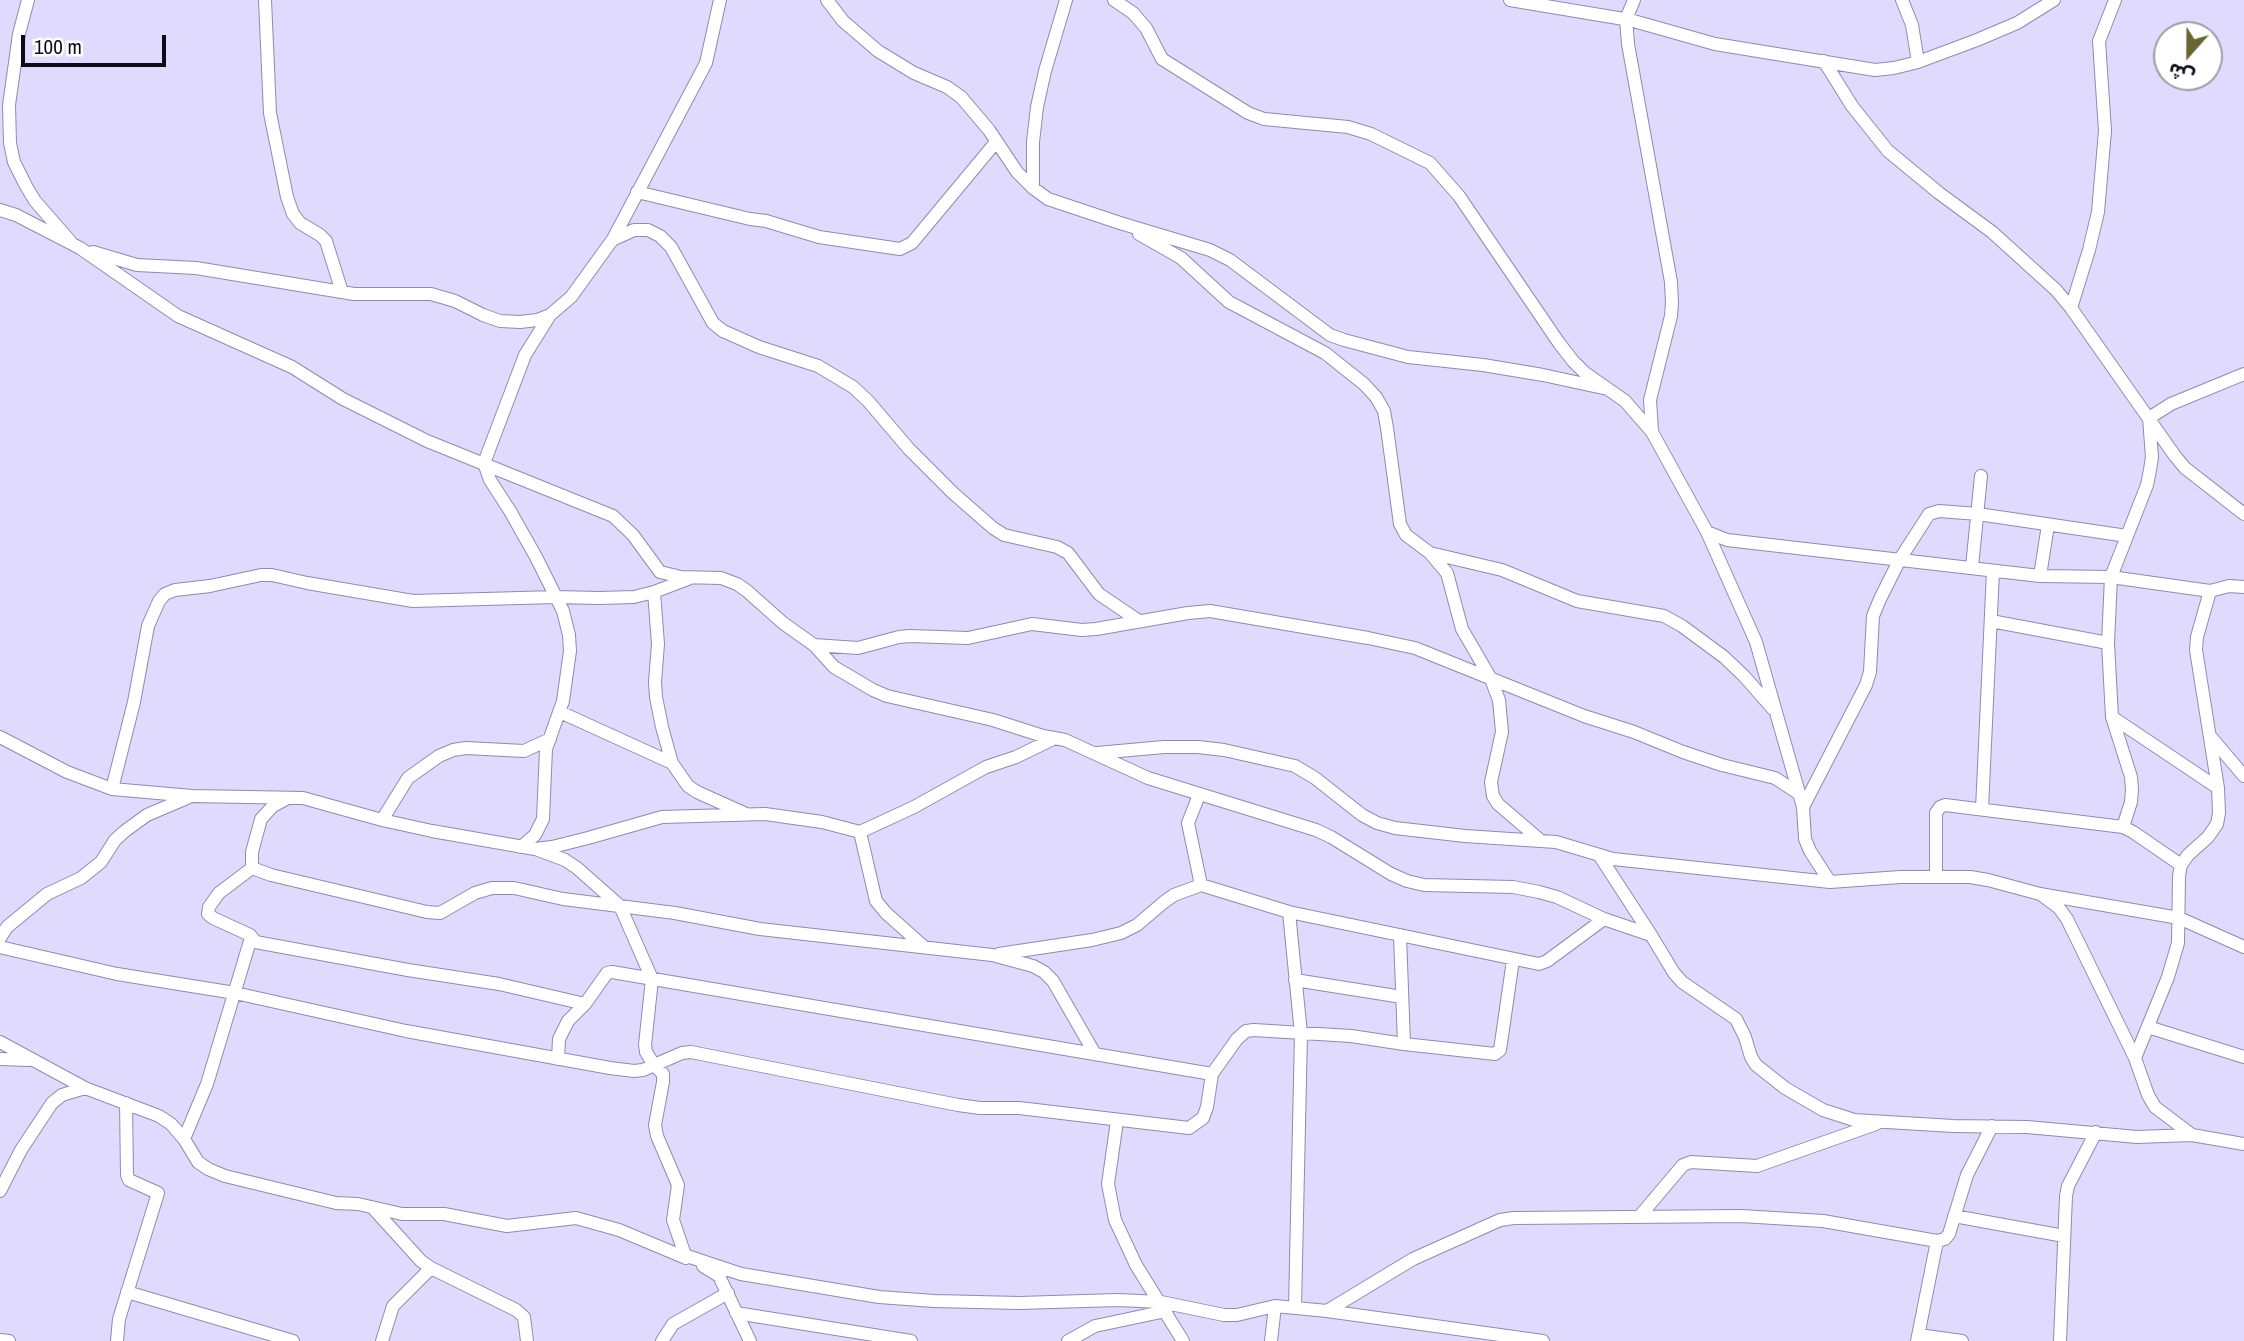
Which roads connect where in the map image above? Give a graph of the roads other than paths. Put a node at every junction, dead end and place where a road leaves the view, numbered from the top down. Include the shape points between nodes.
1 (38, 0) edge
2 (265, 0) edge
3 (720, 0) edge
4 (827, 0) edge
5 (1066, 0) edge
6 (1114, 0) edge
7 (1510, 0) edge
8 (1634, 0) edge
9 (1902, 0) edge
10 (2054, 0) edge
11 (2115, 0) edge
12 (27, 6) edge
13 (1626, 19) junction
14 (1824, 61) junction
15 (1918, 62) junction
16 (9, 105) junction
17 (0, 130) edge
18 (996, 142) junction
19 (1033, 188) junction
20 (637, 192) junction
21 (0, 210) edge
22 (1120, 223) junction
23 (614, 239) junction
24 (76, 246) junction
25 (342, 292) junction
26 (2071, 308) junction
27 (550, 315) junction
28 (2244, 374) edge
29 (1611, 390) junction
30 (2149, 418) junction
31 (1653, 432) junction
32 (484, 463) junction
33 (1981, 476) dead end
34 (1978, 514) junction
35 (2244, 514) edge
36 (2048, 524) junction
37 (1707, 533) junction
38 (2127, 536) junction
39 (1430, 553) junction
40 (1900, 559) junction
41 (1972, 567) junction
42 (1993, 570) junction
43 (2040, 576) junction
44 (694, 577) junction
45 (2111, 577) junction
46 (2244, 587) edge
47 (2210, 591) junction
48 (654, 592) junction
49 (556, 597) junction
50 (1139, 621) junction
51 (1991, 621) junction
52 (2108, 643) junction
53 (814, 645) junction
54 (1491, 679) junction
55 (559, 712) junction
56 (1776, 712) junction
57 (2112, 717) junction
58 (2209, 734) junction
59 (550, 739) junction
60 (1053, 739) junction
61 (2, 741) edge
62 (1094, 754) junction
63 (672, 763) junction
64 (2244, 776) edge
65 (2218, 788) junction
66 (112, 789) junction
67 (1798, 793) junction
68 (1199, 795) junction
69 (192, 796) junction
70 (290, 797) junction
71 (1803, 807) junction
72 (1982, 809) junction
73 (747, 815) junction
74 (382, 820) junction
75 (2123, 827) junction
76 (860, 832) junction
77 (1541, 841) junction
78 (521, 847) junction
79 (535, 849) junction
80 (1599, 855) junction
81 (2182, 865) junction
82 (252, 869) junction
83 (1936, 877) junction
84 (1830, 882) junction
85 (1201, 885) junction
86 (2040, 894) junction
87 (620, 906) junction
88 (1289, 912) junction
89 (2179, 918) junction
90 (1604, 919) junction
91 (1400, 935) junction
92 (1651, 935) junction
93 (0, 938) edge
94 (250, 941) junction
95 (0, 947) edge
96 (924, 947) junction
97 (2244, 947) edge
98 (992, 955) junction
99 (1513, 960) junction
100 (652, 979) junction
101 (1295, 980) junction
102 (235, 993) junction
103 (1402, 997) junction
104 (585, 1004) junction
105 (2148, 1027) junction
106 (1301, 1034) junction
107 (0, 1042) edge
108 (1404, 1045) junction
109 (1095, 1054) junction
110 (2244, 1057) edge
111 (2135, 1058) junction
112 (0, 1059) edge
113 (558, 1059) junction
114 (33, 1060) junction
115 (654, 1065) junction
116 (1212, 1074) junction
117 (85, 1088) junction
118 (126, 1103) junction
119 (1117, 1121) junction
120 (1883, 1122) junction
121 (1992, 1126) junction
122 (2096, 1132) junction
123 (2192, 1135) junction
124 (184, 1139) junction
125 (2244, 1144) edge
126 (0, 1191) edge
127 (372, 1207) junction
128 (1954, 1216) junction
129 (1639, 1217) junction
130 (2064, 1236) junction
131 (1937, 1241) junction
132 (687, 1257) junction
133 (431, 1268) junction
134 (127, 1292) junction
135 (728, 1293) junction
136 (1275, 1306) junction
137 (1163, 1307) junction
138 (1295, 1307) junction
139 (1327, 1311) junction
140 (736, 1313) junction
141 (1492, 1338) edge
142 (1918, 1338) edge
143 (0, 1340) edge
144 (9, 1341) edge
145 (117, 1341) edge
146 (293, 1341) edge
147 (382, 1341) edge
148 (527, 1341) edge
149 (663, 1341) edge
150 (750, 1341) edge
151 (911, 1341) edge
152 (1068, 1341) edge
153 (1183, 1341) edge
154 (1271, 1341) edge
155 (1543, 1341) edge
156 (1962, 1341) edge
157 (2060, 1341) edge

1 - 12 street
2 - 25 street via 270,113 287,197 300,223 326,241
3 - 20 street via 706,63
4 - 18 street via 878,51 961,97
5 - 19 street via 1037,107
6 - 29 street via 1146,28 1162,59 1248,113 1271,120 1348,127 1430,163 1459,196 1559,343 1585,373
7 - 13 street
8 - 13 street
9 - 15 street
10 - 15 street via 2017,23
11 - 26 street via 2099,41 2105,131 2098,212
12 - 16 street
13 - 14 street via 1700,40
13 - 31 street via 1671,282 1671,316 1650,400
14 - 15 street via 1875,70
14 - 26 street via 1888,151 1992,232
16 - 17 street
16 - 24 street via 14,162 36,201
18 - 19 street
18 - 20 street via 912,243 900,249 819,237
19 - 22 street via 1060,204
20 - 23 street
21 - 24 street
22 - 29 street via 1189,242 1230,260 1330,335 1344,340 1408,357 1483,365
22 - 39 street via 1181,258 1229,302 1325,353 1364,384 1384,411 1400,524 1406,535
23 - 27 street via 571,298
23 - 50 street via 634,230 660,236 671,247 713,323 759,347 818,366 853,387 909,449 993,528 1068,553 1099,594
24 - 25 street via 137,265 196,268
24 - 32 street via 178,316 292,367 343,399 427,441
25 - 27 street via 431,294 500,321
26 - 30 street
27 - 32 street via 525,355
28 - 30 street
29 - 31 street
30 - 35 street via 2185,468
30 - 38 street via 2150,470
31 - 37 street
32 - 44 street via 613,516 634,535 660,572
32 - 49 street
33 - 34 street
34 - 36 street
34 - 40 street via 1929,514
34 - 41 street
36 - 38 street
36 - 43 street
37 - 40 street via 1727,540
37 - 56 street via 1756,642
38 - 45 street
39 - 54 street via 1447,573 1462,629
39 - 56 street via 1502,570 1577,601 1664,616 1724,657
40 - 41 street
40 - 71 street via 1873,616 1866,685
41 - 42 street
42 - 43 street
42 - 51 street
43 - 45 street
44 - 48 street
44 - 53 street via 737,584
45 - 47 street
45 - 52 street
46 - 47 street
47 - 58 street via 2196,650
48 - 49 street via 618,598
48 - 63 street via 656,697
49 - 55 street via 570,651
49 - 66 street via 413,601 272,575 165,594 148,626
50 - 53 street via 1082,630 1032,624 957,639 899,636 858,648
50 - 54 street via 1210,611 1392,642
51 - 52 street
51 - 72 street
52 - 57 street
53 - 60 street via 846,676 887,696 993,719
54 - 67 street via 1695,756 1775,778
54 - 77 street via 1502,716 1491,782 1493,796
55 - 59 street
55 - 63 street
56 - 67 street
57 - 65 street
57 - 75 street via 2131,777 2131,802
58 - 64 street
58 - 65 street
59 - 74 street via 524,751 466,748 439,756 408,778
59 - 78 street via 541,827
60 - 62 street
60 - 76 street via 986,766
61 - 66 street
62 - 68 street
62 - 77 street via 1164,747 1224,750 1295,766 1377,823
63 - 73 street via 688,786
65 - 81 street via 2217,824
66 - 69 street
67 - 71 street
68 - 85 street via 1188,823
68 - 90 street via 1316,830 1407,881 1539,891
69 - 70 street
69 - 93 street via 147,815 125,831 100,862 81,878 47,894
70 - 74 street
70 - 82 street via 261,819
71 - 84 street via 1805,839
72 - 75 street
72 - 83 street via 1940,807 1936,813
73 - 76 street via 822,822
73 - 79 street via 662,817
74 - 78 street
75 - 81 street
76 - 96 street via 876,901
77 - 80 street
78 - 79 street
79 - 87 street via 577,868
80 - 84 street
80 - 92 street
81 - 89 street
82 - 87 street via 427,912 440,913 492,888
82 - 94 street via 219,892 208,907 208,914 250,935 254,940
83 - 84 street
83 - 86 street via 1970,877
85 - 88 street
85 - 98 street via 1174,895 1121,933
86 - 89 street
86 - 111 street via 2067,919
87 - 96 street via 760,929
87 - 100 street
88 - 91 street
88 - 101 street
89 - 97 street
89 - 105 street via 2174,959
90 - 92 street
90 - 99 street via 1548,961
91 - 99 street
91 - 103 street
92 - 120 street via 1682,982 1736,1019 1751,1057 1766,1074 1823,1110 1854,1120
94 - 102 street
94 - 104 street via 499,984
95 - 102 street via 117,974
96 - 98 street
98 - 109 street via 1044,972
99 - 108 street via 1500,1049 1495,1054
100 - 104 street via 612,972
100 - 109 street
100 - 115 street via 645,1045
101 - 103 street
101 - 106 street
102 - 113 street
102 - 124 street via 207,1084
103 - 108 street
104 - 113 street via 562,1032
105 - 110 street
105 - 111 street
106 - 108 street
106 - 116 street via 1246,1031
106 - 138 street
107 - 114 street
109 - 116 street
111 - 123 street via 2155,1107
112 - 114 street
113 - 115 street via 634,1071
114 - 117 street
115 - 119 street via 691,1052 958,1105
115 - 132 street via 663,1074 655,1125 678,1185 673,1220
116 - 119 street via 1208,1107 1196,1125
117 - 118 street
117 - 126 street via 52,1103
118 - 124 street via 159,1116
118 - 134 street via 127,1175 158,1193
119 - 137 street via 1108,1184 1113,1212 1136,1265
120 - 121 street
120 - 129 street via 1757,1166 1683,1165
121 - 122 street
121 - 128 street via 1967,1175
122 - 123 street via 2137,1137
122 - 130 street via 2068,1186
123 - 125 street
124 - 127 street via 198,1162 225,1176 336,1203
127 - 132 street via 507,1226 576,1218
127 - 133 street
128 - 130 street
128 - 131 street via 1945,1239
129 - 131 street via 1823,1221
129 - 139 street via 1500,1220 1413,1259
130 - 157 street
131 - 142 street
132 - 135 street via 719,1276
132 - 137 street via 741,1274 879,1297 1019,1303 1101,1299
133 - 147 street via 393,1306
133 - 148 street via 516,1310 524,1317
134 - 145 street
134 - 146 street
135 - 140 street
135 - 149 street via 673,1324
136 - 137 street via 1237,1315
136 - 138 street
136 - 154 street
137 - 152 street via 1095,1326
137 - 153 street
138 - 139 street
139 - 141 street
140 - 150 street
140 - 151 street
141 - 155 street
142 - 156 street
143 - 144 street

